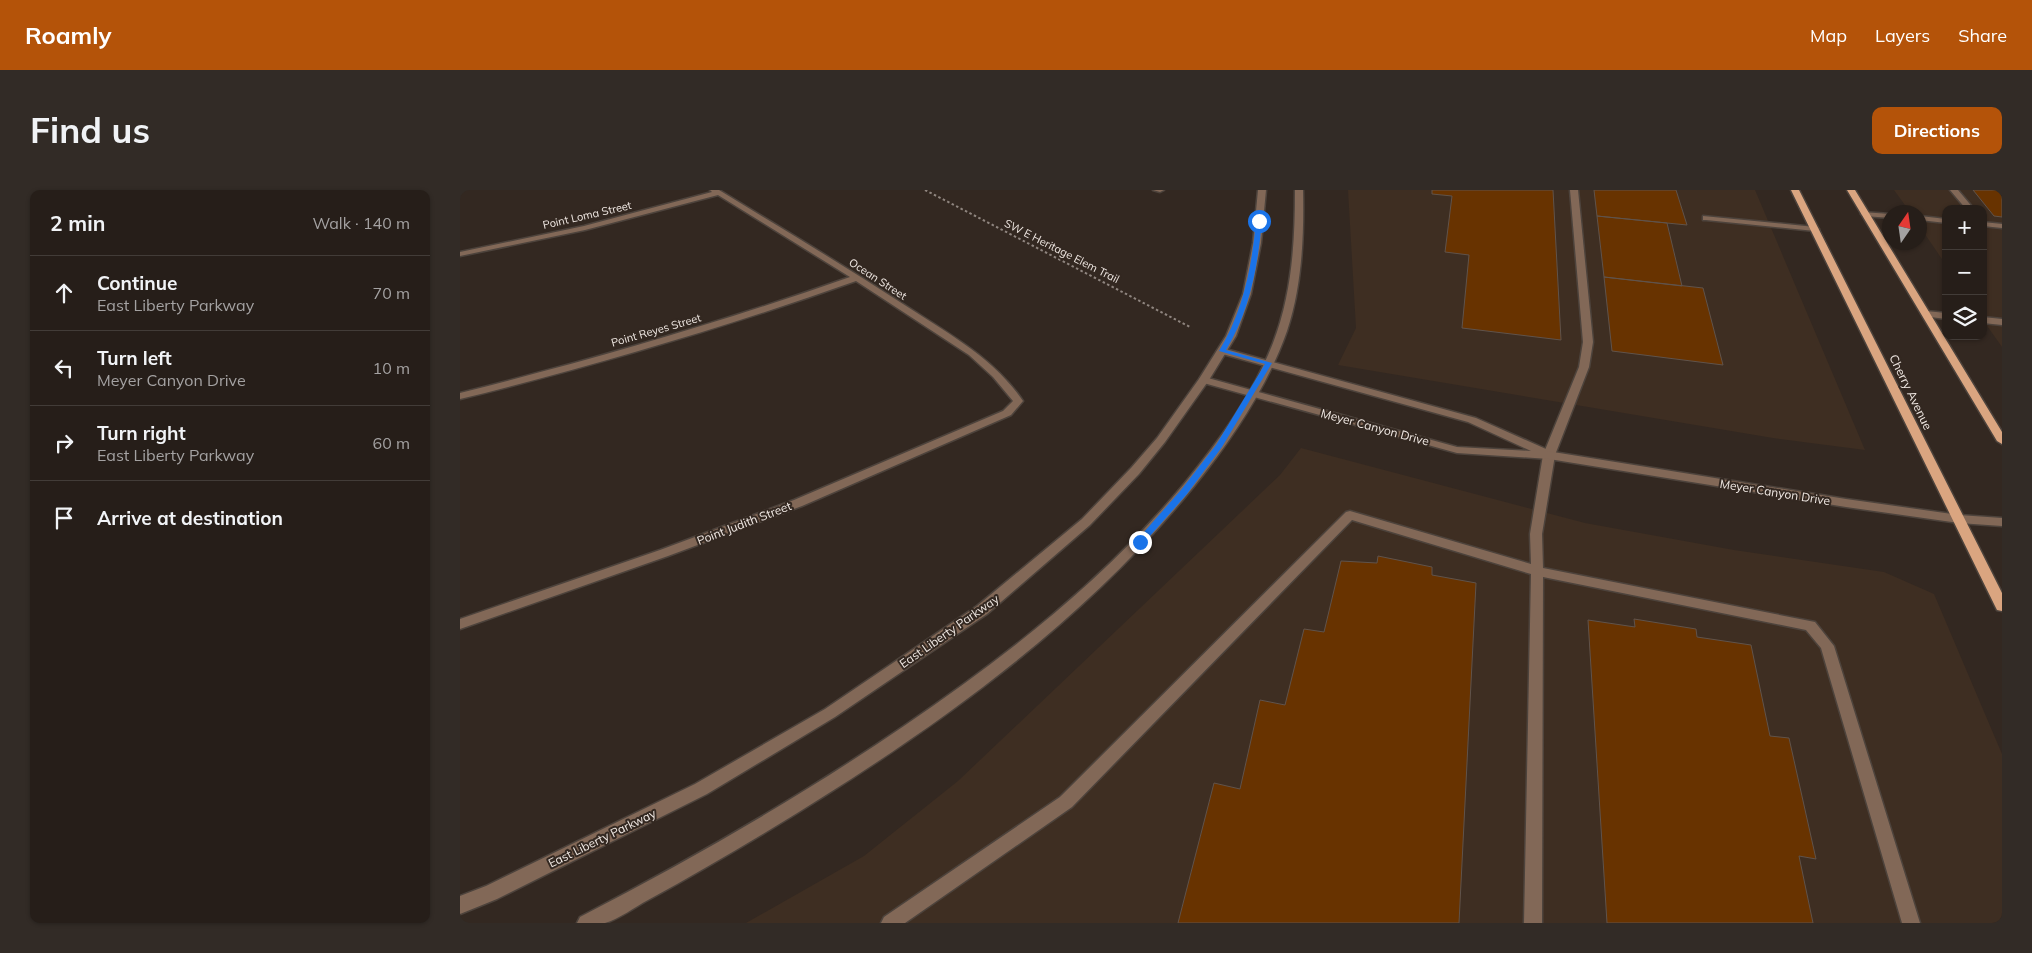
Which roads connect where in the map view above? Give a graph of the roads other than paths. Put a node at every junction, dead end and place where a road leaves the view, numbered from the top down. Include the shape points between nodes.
1 (1262, 190) edge
2 (1300, 190) edge
3 (1574, 190) edge
4 (1796, 190) edge
5 (1851, 190) edge
6 (1954, 190) edge
7 (716, 192) edge
8 (1967, 205) edge
9 (1865, 214) junction
10 (1882, 215) edge
11 (1706, 218) dead end
12 (1927, 219) edge
13 (1942, 221) edge
14 (1987, 224) edge
15 (2002, 226) edge
16 (1815, 229) junction
17 (460, 254) edge
18 (857, 278) junction
19 (1926, 314) junction
20 (1942, 316) edge
21 (1987, 320) edge
22 (2002, 322) edge
23 (1222, 351) junction
24 (1269, 363) junction
25 (1204, 380) junction
26 (1252, 394) junction
27 (460, 396) edge
28 (1018, 401) joint
29 (2002, 441) edge
30 (1548, 455) junction
31 (1959, 519) junction
32 (2002, 522) edge
33 (1537, 571) junction
34 (2002, 606) edge
35 (460, 624) edge
36 (460, 906) edge
37 (586, 923) edge
38 (890, 923) edge
39 (1533, 923) edge
40 (1911, 923) edge

1 - 23 street, East Liberty Parkway via 1257,243 1247,294
2 - 24 street via 1298,266 1282,330
3 - 30 street via 1588,342 1584,367
4 - 16 main road, Cherry Avenue
5 - 9 main road
6 - 8 street
7 - 17 street, Point Loma Street via 585,228
7 - 18 street, Ocean Street
9 - 10 street
9 - 19 main road
11 - 16 street
12 - 13 street
14 - 15 street
16 - 31 main road, Cherry Avenue
18 - 27 street, Point Reyes Street via 698,331
18 - 28 street, Ocean Street via 984,362 1006,383
19 - 20 street
19 - 29 main road
21 - 22 street
23 - 24 street, Meyer Canyon Drive
23 - 25 street, East Liberty Parkway
24 - 26 street
24 - 30 street, Meyer Canyon Drive via 1472,420
25 - 26 street, Meyer Canyon Drive
25 - 36 street, East Liberty Parkway via 1161,440 1086,522 1024,578 966,621 830,713 701,789
26 - 30 street, Meyer Canyon Drive via 1457,450
26 - 37 street via 1219,446 1184,492 1140,542 1055,621 952,702 824,789 672,879
28 - 35 street, Point Judith Street via 1007,413 798,503
30 - 31 street, Meyer Canyon Drive via 1846,504
30 - 33 street via 1536,534
31 - 32 street, Meyer Canyon Drive
31 - 34 main road, Cherry Avenue
33 - 38 street via 1350,515 1066,802
33 - 39 street
33 - 40 street via 1810,626 1827,646

